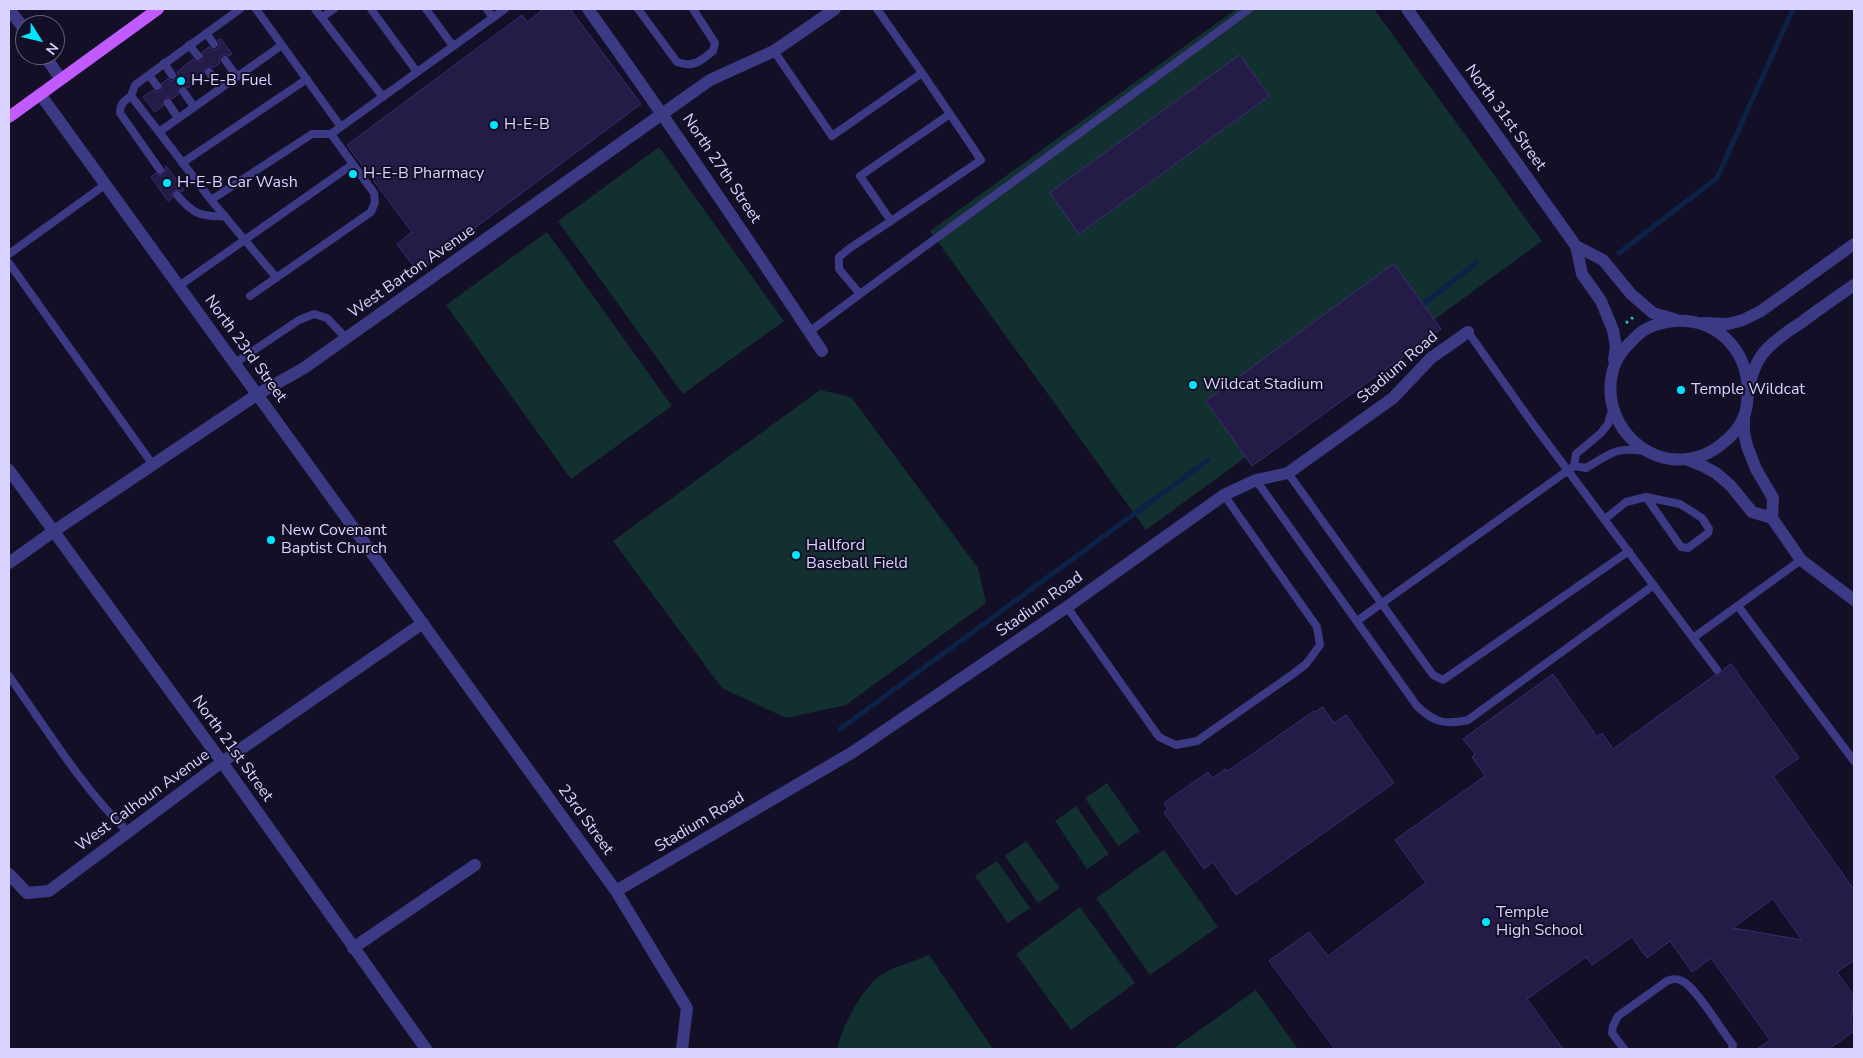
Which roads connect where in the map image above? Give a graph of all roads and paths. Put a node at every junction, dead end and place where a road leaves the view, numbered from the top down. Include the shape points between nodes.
1 (158, 9) edge
2 (240, 9) edge
3 (256, 9) edge
4 (316, 9) edge
5 (334, 9) edge
6 (371, 9) edge
7 (426, 9) edge
8 (487, 9) edge
9 (506, 9) edge
10 (588, 9) edge
11 (638, 9) edge
12 (693, 9) edge
13 (835, 9) edge
14 (877, 9) edge
15 (1249, 9) edge
16 (1407, 9) edge
17 (322, 17) junction
18 (493, 18) junction
19 (206, 33) junction
20 (214, 44) dead end
21 (190, 45) junction
22 (282, 45) junction
23 (454, 46) junction
24 (774, 51) junction
25 (198, 56) dead end
26 (225, 60) dead end
27 (164, 64) junction
28 (51, 65) edge
29 (208, 72) dead end
30 (417, 72) junction
31 (922, 73) junction
32 (149, 74) junction
33 (172, 75) dead end
34 (237, 77) junction
35 (61, 79) junction
36 (307, 79) junction
37 (157, 86) dead end
38 (220, 88) junction
39 (183, 91) dead end
40 (40, 94) junction
41 (131, 96) junction
42 (383, 97) junction
43 (168, 102) dead end
44 (194, 107) junction
45 (663, 114) junction
46 (950, 114) junction
47 (9, 117) edge
48 (178, 118) junction
49 (341, 127) junction
50 (159, 132) junction
51 (331, 134) junction
52 (182, 163) junction
53 (353, 164) junction
54 (160, 170) dead end
55 (106, 184) junction
56 (177, 195) dead end
57 (211, 200) junction
58 (225, 216) junction
59 (891, 222) junction
60 (246, 240) junction
61 (1854, 244) edge
62 (1576, 246) junction
63 (9, 254) edge
64 (9, 263) edge
65 (276, 277) junction
66 (1854, 285) edge
67 (179, 286) junction
68 (860, 294) junction
69 (250, 296) dead end
70 (1637, 315) dead end
71 (1679, 321) junction
72 (1698, 323) junction
73 (1619, 328) dead end
74 (809, 332) junction
75 (1468, 332) joint
76 (346, 338) junction
77 (822, 351) dead end
78 (235, 362) junction
79 (1613, 369) junction
80 (1748, 388) junction
81 (258, 394) junction
82 (1613, 407) junction
83 (1744, 417) junction
84 (1646, 451) junction
85 (1684, 459) junction
86 (153, 464) junction
87 (1571, 468) junction
88 (9, 470) edge
89 (1288, 473) junction
90 (1256, 480) junction
91 (1224, 495) junction
92 (1646, 497) junction
93 (1772, 518) junction
94 (1605, 519) junction
95 (54, 531) junction
96 (1629, 551) junction
97 (1801, 560) junction
98 (9, 563) edge
99 (1654, 585) junction
100 (1854, 600) edge
101 (1381, 604) junction
102 (1738, 606) junction
103 (1067, 607) junction
104 (1357, 621) junction
105 (423, 623) junction
106 (1693, 638) junction
107 (1717, 670) dead end
108 (9, 676) edge
109 (1854, 761) edge
110 (222, 762) junction
111 (128, 832) junction
112 (475, 865) dead end
113 (9, 874) edge
114 (616, 891) junction
115 (353, 948) junction
116 (426, 1049) edge
117 (682, 1049) edge
118 (1624, 1049) edge
119 (1732, 1049) edge

1 - 35 main road
2 - 19 lane
3 - 22 lane
4 - 17 lane
5 - 17 lane
6 - 30 lane
7 - 23 lane
8 - 18 lane
9 - 18 lane
10 - 45 street, North 27th Street
11 - 12 lane via 677,62 686,65 696,64 714,51 715,43
13 - 24 street, West Barton Avenue
14 - 31 lane
15 - 68 lane
16 - 62 street, North 31st Street
17 - 42 lane
18 - 23 lane
19 - 20 lane
19 - 21 lane
21 - 25 lane
21 - 27 lane
22 - 34 lane
22 - 36 lane
23 - 30 lane
24 - 31 lane via 832,136
24 - 45 street, West Barton Avenue via 710,80
26 - 34 lane
27 - 32 lane
27 - 33 lane
28 - 35 street
29 - 38 lane
30 - 42 lane
31 - 46 lane
32 - 37 lane
32 - 41 lane via 135,85
34 - 38 lane
35 - 40 main road
36 - 49 lane
36 - 52 lane
38 - 44 lane
39 - 44 lane
40 - 47 main road
40 - 55 street, North 23rd Street
41 - 50 lane
41 - 54 lane via 123,101 120,113
42 - 49 lane
43 - 48 lane
44 - 48 lane
45 - 74 street, North 27th Street
45 - 76 street, West Barton Avenue
46 - 59 lane via 860,176
46 - 59 lane via 981,160
48 - 50 lane
49 - 51 lane
50 - 52 lane
51 - 53 lane
51 - 57 lane via 312,134
52 - 57 lane
53 - 60 lane
53 - 65 lane via 374,193 371,212
55 - 63 lane
55 - 67 street, North 23rd Street
56 - 58 lane via 202,216
57 - 58 lane
58 - 60 lane
59 - 68 lane via 839,257 839,269
60 - 65 lane
60 - 67 lane
61 - 72 street via 1761,311 1728,324
62 - 71 street, North 31st Street via 1603,260 1631,294 1653,313
62 - 79 street, North 31st Street via 1582,274 1601,301 1613,330 1616,347
64 - 86 lane
65 - 69 lane
66 - 80 street via 1766,350
67 - 78 street, North 23rd Street
68 - 74 lane
70 - 73 path
71 - 72 street
71 - 79 street via 1664,322 1642,332 1624,348
72 - 80 street via 1725,337 1739,354 1747,374
74 - 77 street, North 27th Street
75 - 87 lane via 1534,424
75 - 89 street, Stadium Road via 1431,358 1393,398
76 - 78 lane via 327,318 314,314 299,320
76 - 81 street, West Barton Avenue via 304,368
78 - 81 street, North 23rd Street
79 - 82 street via 1610,393
80 - 83 street
81 - 86 street, West Barton Avenue
81 - 105 street, North 23rd Street
82 - 84 street via 1628,437
82 - 87 lane via 1608,424 1576,454
83 - 85 street via 1732,435 1715,450
83 - 93 street via 1747,446 1773,498
84 - 85 street via 1669,459
84 - 87 lane via 1619,450 1586,468
85 - 93 street via 1716,473 1752,512
86 - 95 street, West Barton Avenue
87 - 94 lane
87 - 101 lane
88 - 95 street, North 21st Street
89 - 90 street, Stadium Road
89 - 101 lane
90 - 91 street, Stadium Road
90 - 104 lane
91 - 103 street, Stadium Road
91 - 103 lane via 1317,627 1320,645 1306,664 1293,674 1197,741 1176,745 1159,736
92 - 92 lane via 1680,504 1702,518 1708,533 1688,548 1681,547
92 - 94 lane via 1626,502
93 - 97 street
94 - 96 lane
95 - 98 street, West Barton Avenue
95 - 110 street, North 21st Street
96 - 99 lane
96 - 101 lane via 1443,680 1433,675
97 - 100 street
97 - 102 lane
99 - 104 lane via 1468,720 1450,724 1428,716 1418,706
99 - 106 lane
101 - 104 lane
102 - 106 lane
102 - 109 lane
103 - 114 street, Stadium Road via 853,752
105 - 110 street, West Calhoun Avenue
105 - 114 street, 23rd Street
106 - 107 lane
108 - 111 lane via 110,815
110 - 111 street, West Calhoun Avenue
110 - 115 street, North 21st Street
111 - 113 street, West Calhoun Avenue via 49,891 26,893
112 - 115 street
114 - 117 street, 23rd Street via 687,1008
115 - 116 street, North 21st Street
118 - 119 lane via 1612,1033 1618,1016 1676,978 1693,990

